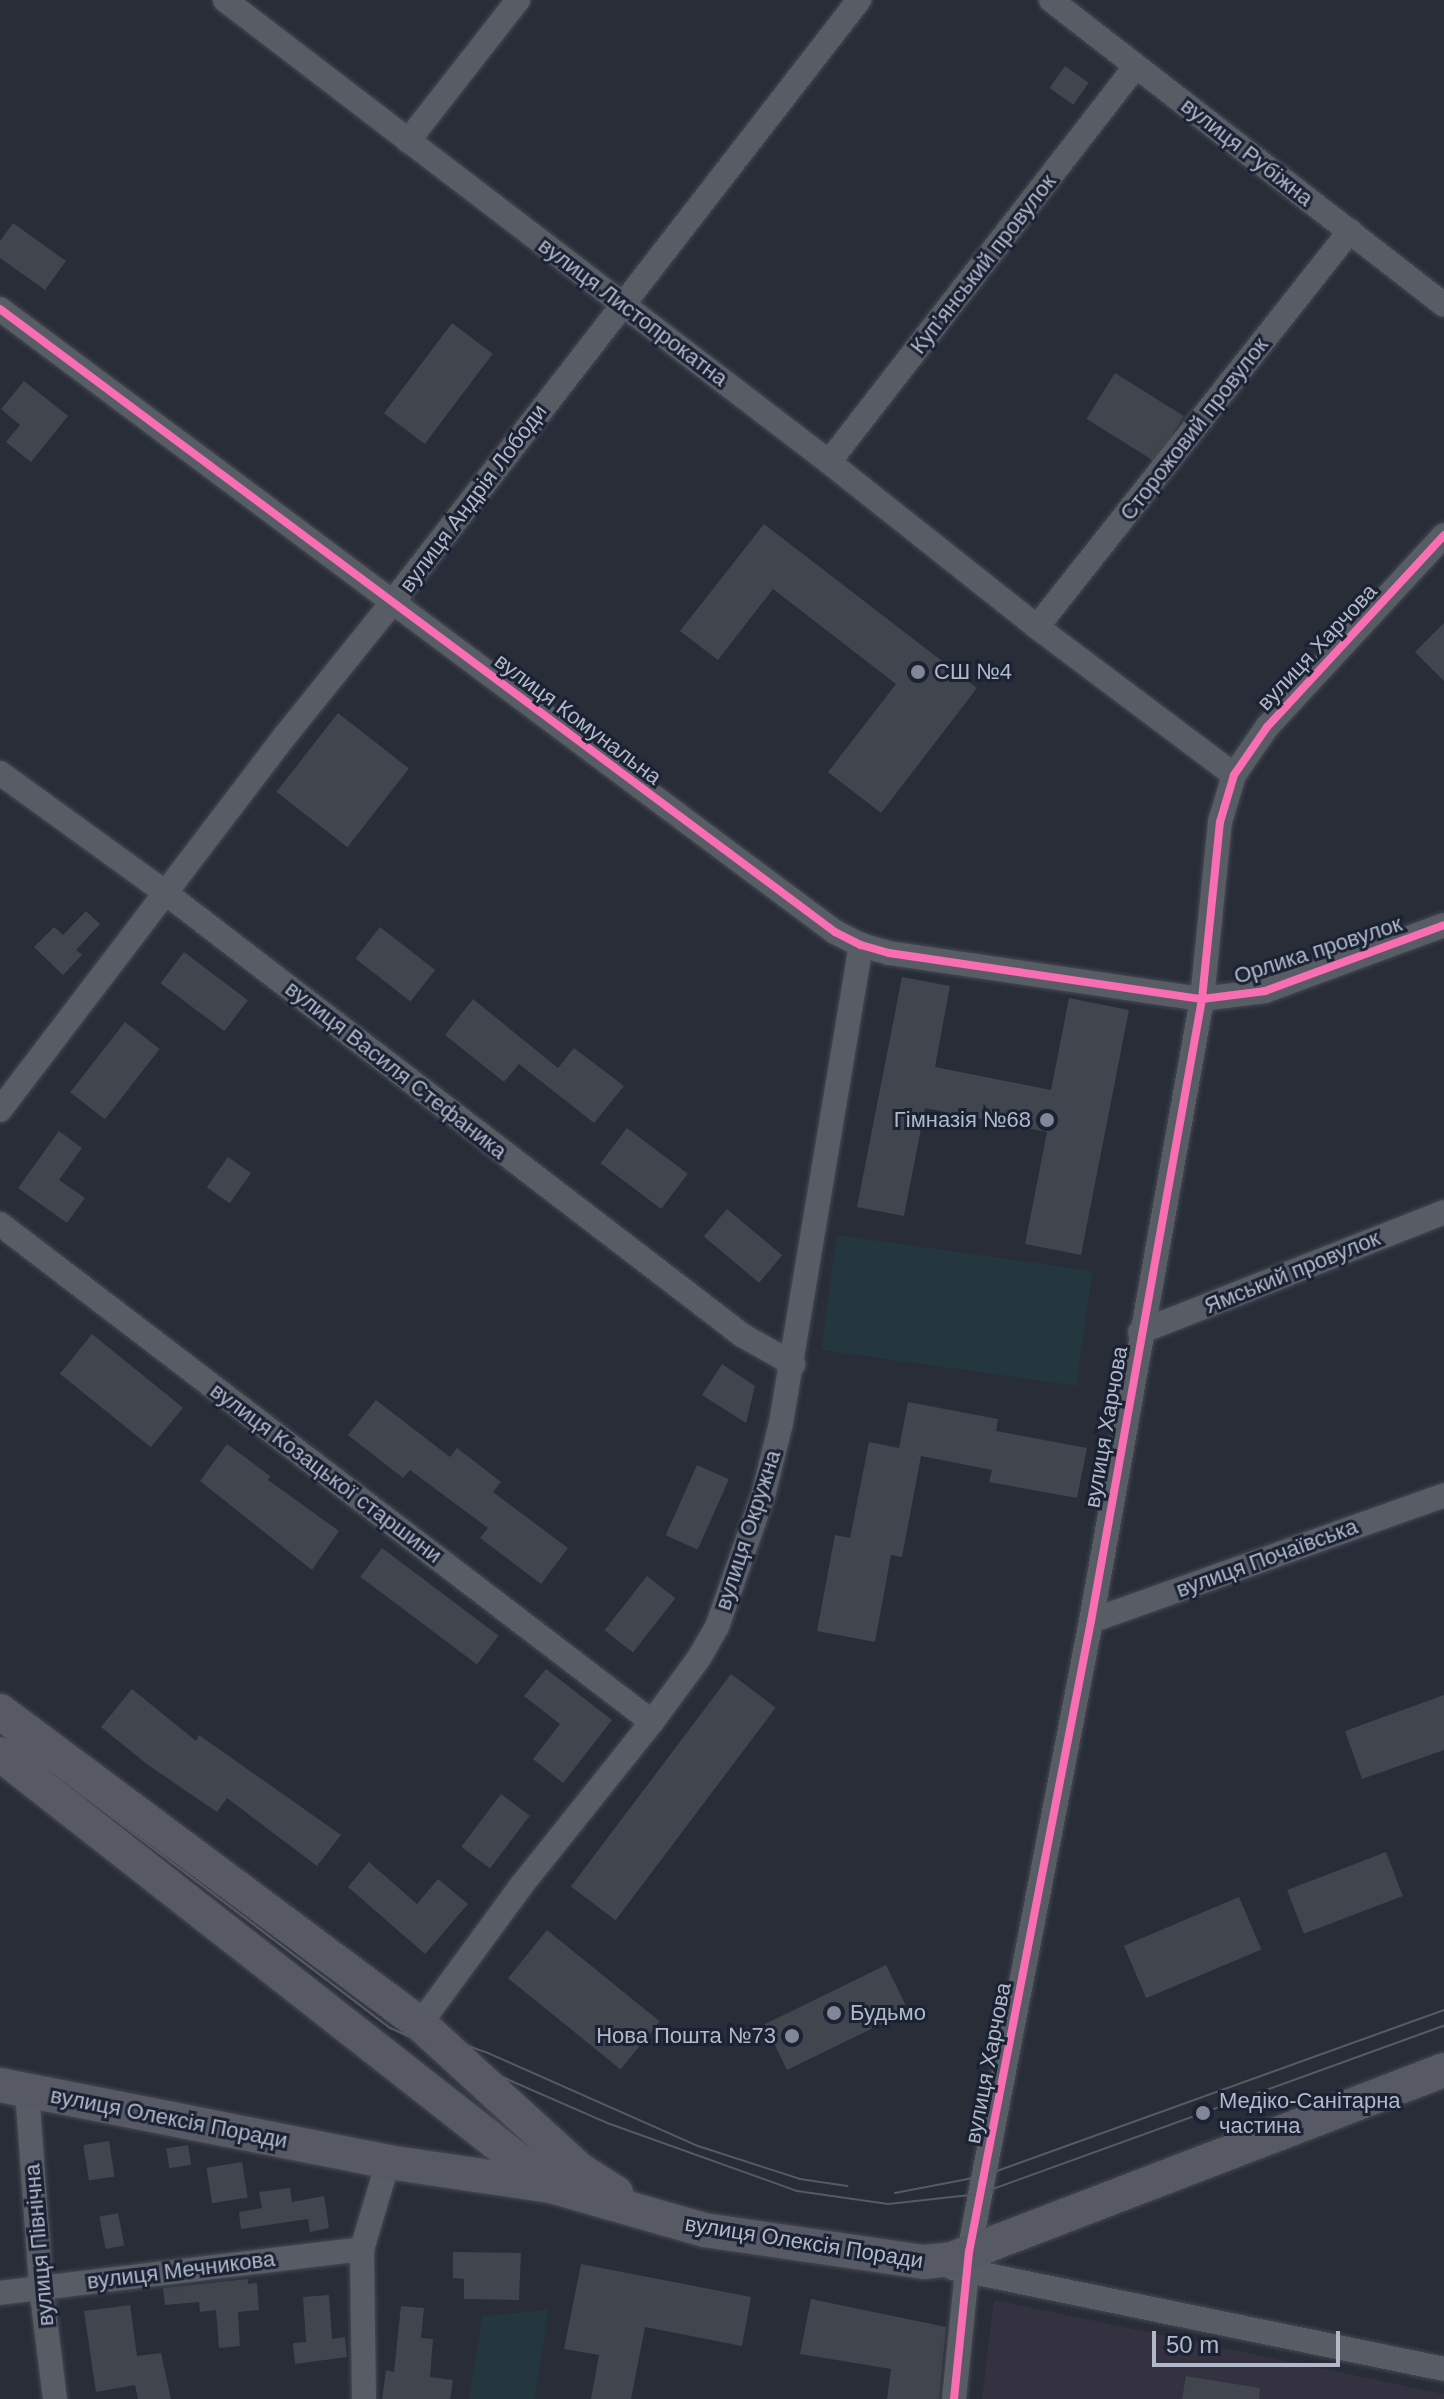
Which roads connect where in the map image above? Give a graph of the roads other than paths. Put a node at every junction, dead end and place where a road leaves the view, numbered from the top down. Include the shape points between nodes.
1 (225, 0) edge
2 (518, 0) edge
3 (859, 0) edge
4 (1051, 0) edge
5 (1136, 66) junction
6 (408, 141) junction
7 (1350, 231) junction
8 (622, 304) junction
9 (1444, 305) edge
10 (0, 309) edge
11 (829, 462) junction
12 (1444, 535) edge
13 (392, 603) junction
14 (1037, 627) junction
15 (0, 773) edge
16 (1234, 775) junction
17 (167, 894) junction
18 (1444, 925) edge
19 (861, 945) junction
20 (1202, 999) junction
21 (0, 1110) edge
22 (1444, 1212) edge
23 (0, 1224) edge
24 (1140, 1332) junction
25 (793, 1364) junction
26 (1444, 1495) edge
27 (1091, 1621) junction
28 (0, 1711) edge
29 (652, 1722) junction
30 (0, 1754) edge
31 (420, 2024) junction
32 (1444, 2070) edge
33 (14, 2087) edge
34 (388, 2162) junction
35 (551, 2186) junction
36 (704, 2230) junction
37 (362, 2249) junction
38 (958, 2262) junction
39 (41, 2287) junction
40 (0, 2293) edge
41 (1444, 2369) edge
42 (55, 2399) edge
43 (364, 2399) edge
44 (954, 2399) edge

1 - 6 street, вулиця Листопрокатна
2 - 6 street
3 - 8 street, вулиця Андрія Лободи
4 - 5 street, вулиця Рубіжна
5 - 7 street, вулиця Рубіжна
5 - 11 street, Куп’янський провулок
6 - 8 street, вулиця Листопрокатна
7 - 9 street, вулиця Рубіжна
7 - 14 street, Сторожовий провулок
8 - 11 street, вулиця Листопрокатна
8 - 13 street, вулиця Андрія Лободи
10 - 13 street, вулиця Комунальна
11 - 14 street, вулиця Листопрокатна
12 - 16 street, вулиця Харчова via 1267,727
13 - 17 street, вулиця Андрія Лободи
13 - 19 street, вулиця Комунальна via 835,932
14 - 16 street, вулиця Листопрокатна
15 - 17 street, вулиця Василя Стефаника
16 - 20 street, вулиця Харчова via 1220,822
17 - 21 street, вулиця Андрія Лободи
17 - 25 street, вулиця Василя Стефаника via 742,1335
18 - 20 street, Орлика провулок via 1265,991
19 - 20 street, вулиця Комунальна
19 - 25 street, вулиця Окружна
20 - 24 street, вулиця Харчова
22 - 24 street, Ямський провулок
23 - 29 street, вулиця Козацької старшини
24 - 27 street, вулиця Харчова
25 - 29 street, вулиця Окружна via 763,1496 717,1627
26 - 27 street, вулиця Почаївська
27 - 38 street, вулиця Харчова
28 - 31 main road
29 - 31 street, вулиця Окружна
30 - 35 main road
31 - 36 main road via 580,2170 605,2187
32 - 38 main road, вулиця Олексія Поради
33 - 34 main road, вулиця Олексія Поради
33 - 39 street, вулиця Північна
34 - 35 main road, вулиця Олексія Поради
34 - 37 street
35 - 36 main road, вулиця Олексія Поради
36 - 38 main road, вулиця Олексія Поради
37 - 39 street, вулиця Мечникова
37 - 43 street
38 - 41 street
38 - 44 street, вулиця Харчова
39 - 40 street, вулиця Мечникова
39 - 42 street, вулиця Північна

